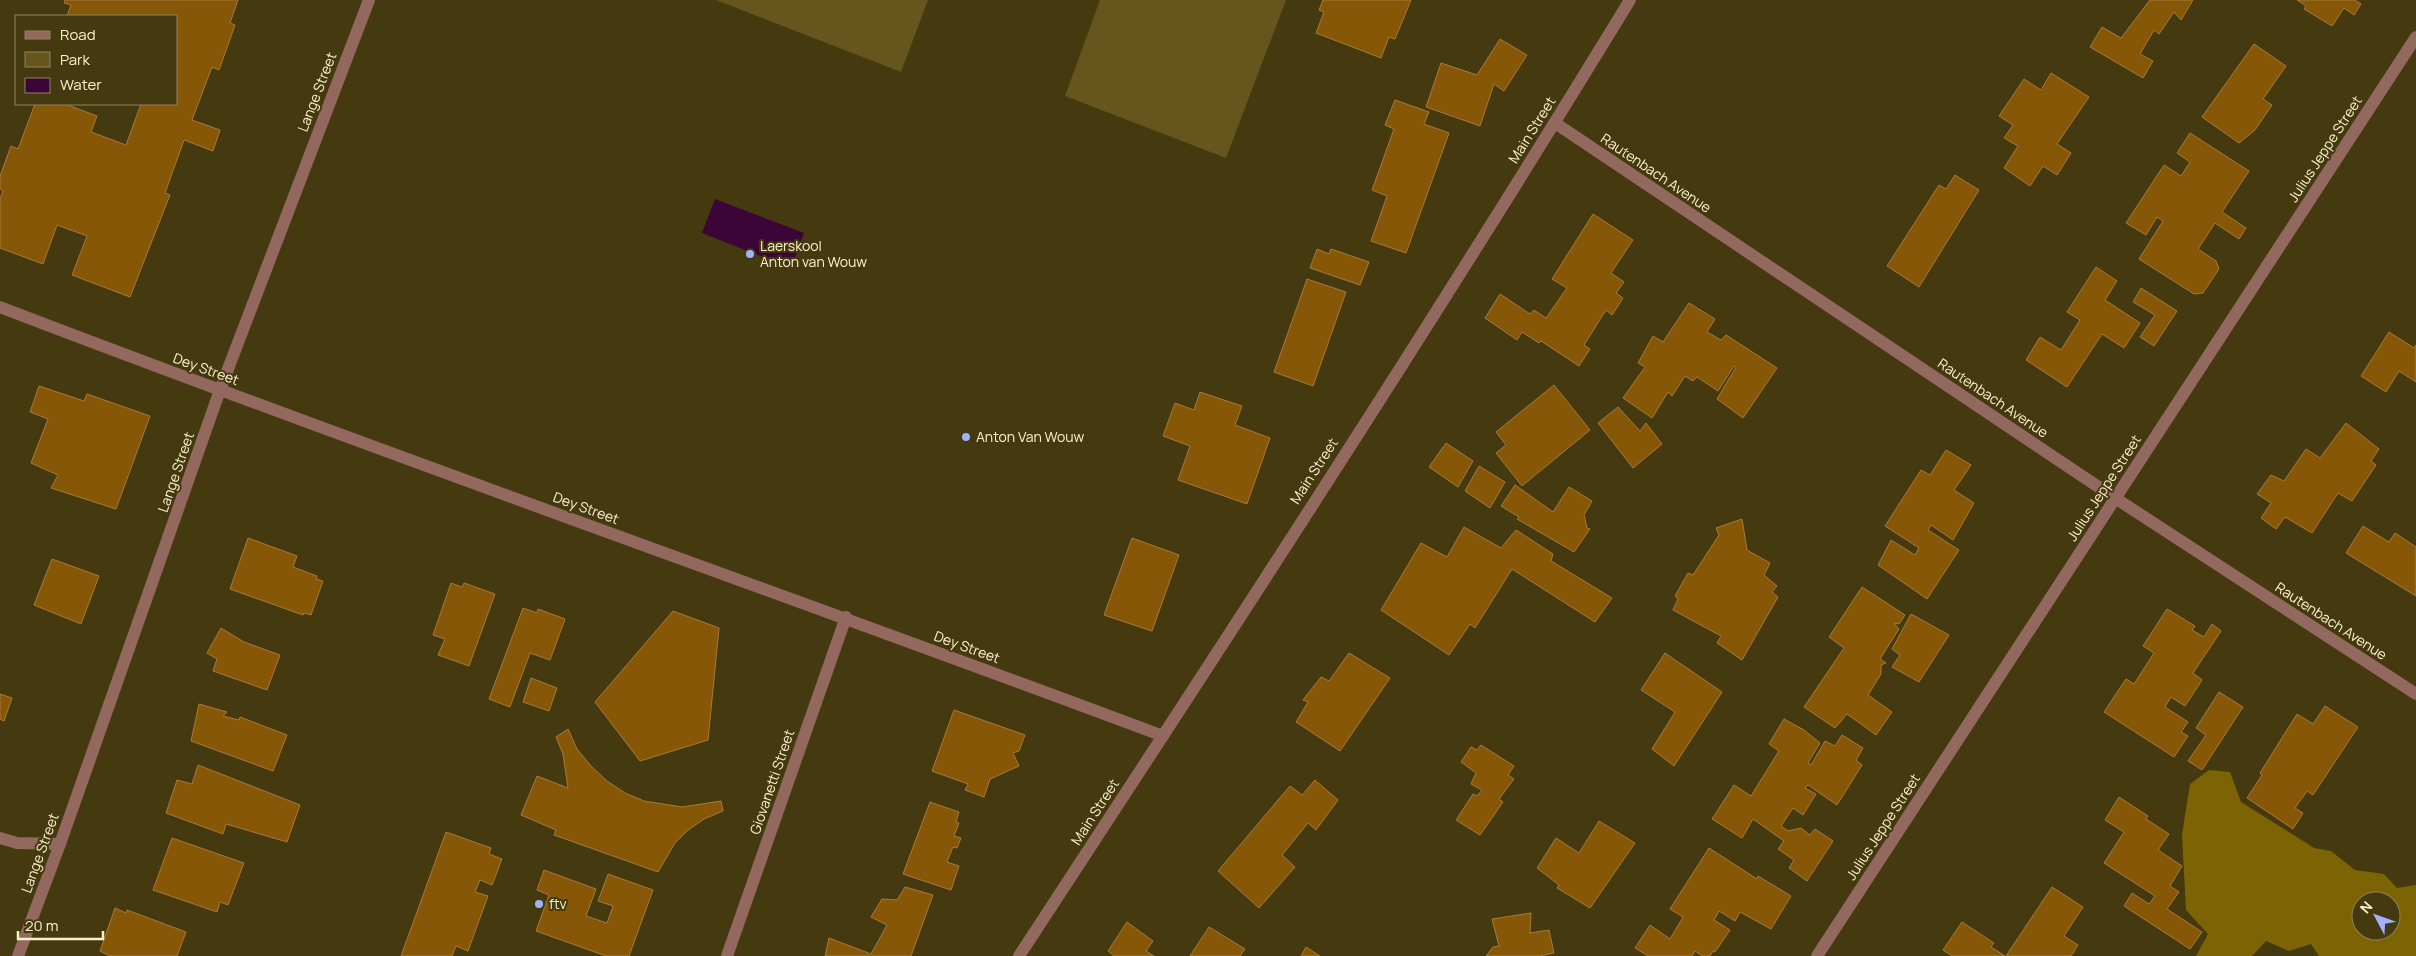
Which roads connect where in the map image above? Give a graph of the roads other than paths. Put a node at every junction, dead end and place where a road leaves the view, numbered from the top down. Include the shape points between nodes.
1 (369, 0) edge
2 (1630, 0) edge
3 (2416, 36) edge
4 (1555, 123) junction
5 (0, 308) edge
6 (220, 390) junction
7 (2115, 498) junction
8 (846, 617) junction
9 (2416, 694) edge
10 (1163, 736) junction
11 (0, 838) edge
12 (60, 844) junction
13 (18, 956) edge
14 (727, 956) edge
15 (1019, 956) edge
16 (1817, 956) edge

1 - 6 street, Lange Street
2 - 4 street, Main Street
3 - 7 street, Julius Jeppe Street
4 - 7 street, Rautenbach Avenue
4 - 10 street, Main Street
5 - 6 street, Dey Street
6 - 8 street, Dey Street
6 - 12 street, Lange Street
7 - 9 street, Rautenbach Avenue
7 - 16 street, Julius Jeppe Street
8 - 10 street, Dey Street
8 - 14 street, Giovanetti Street
10 - 15 street, Main Street
11 - 12 street via 18,843
12 - 13 street, Lange Street

